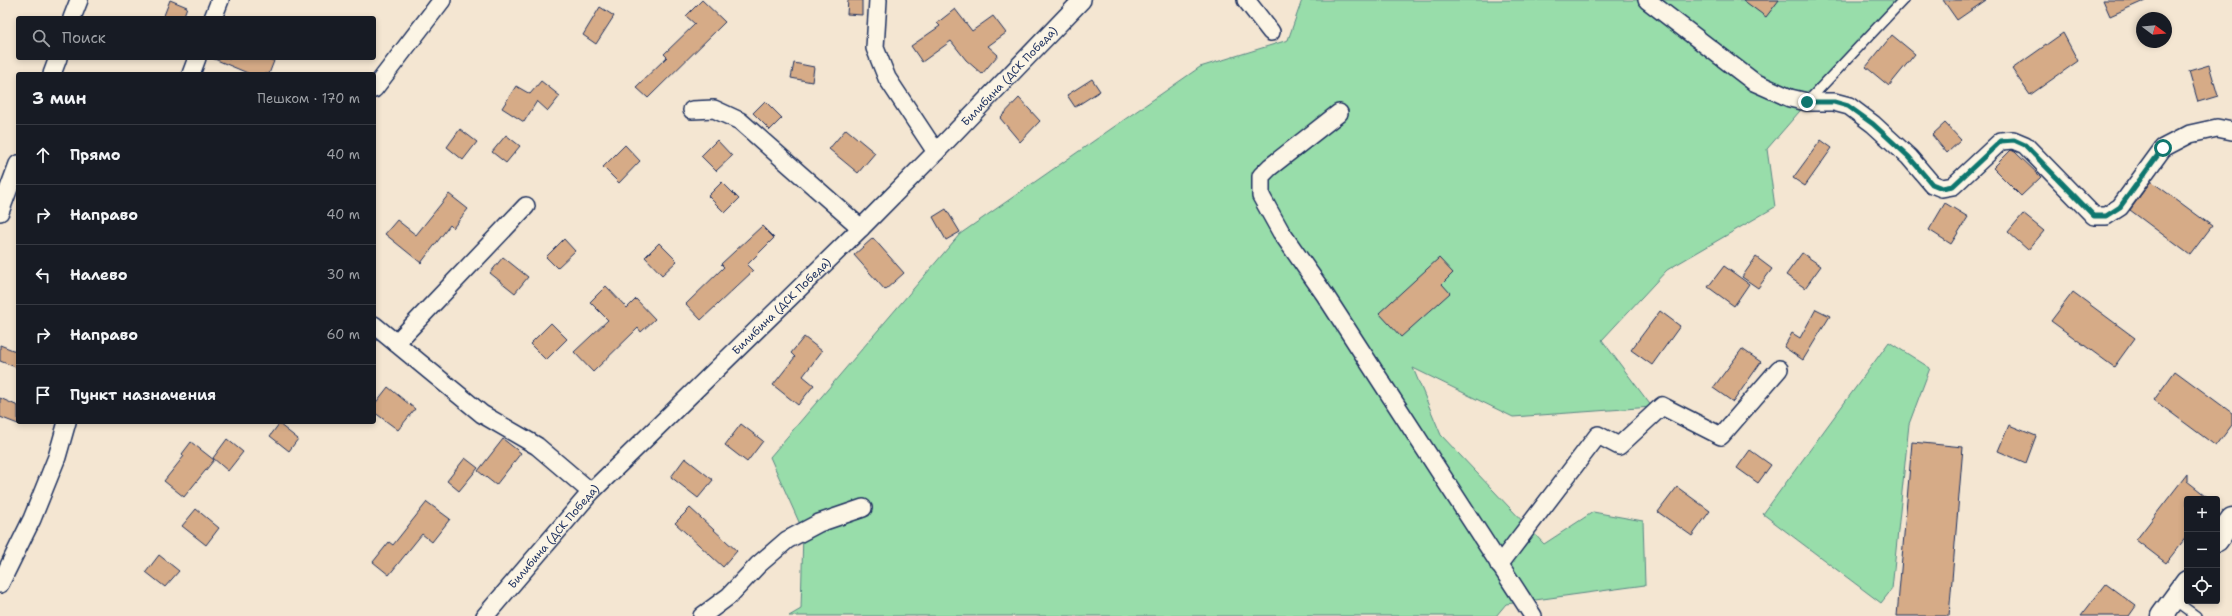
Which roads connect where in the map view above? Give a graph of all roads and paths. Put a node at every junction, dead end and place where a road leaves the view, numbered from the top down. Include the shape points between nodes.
1 (79, 0) edge
2 (220, 0) edge
3 (442, 0) edge
4 (878, 0) edge
5 (1082, 0) edge
6 (1246, 0) edge
7 (1646, 0) edge
8 (1903, 0) edge
9 (73, 16) edge
10 (214, 16) edge
11 (1271, 32) dead end
12 (57, 60) edge
13 (196, 60) edge
14 (53, 72) edge
15 (192, 72) edge
16 (376, 86) edge
17 (1807, 102) junction
18 (692, 110) dead end
19 (1339, 113) dead end
20 (2232, 130) edge
21 (936, 152) junction
22 (16, 169) edge
23 (526, 206) dead end
24 (0, 212) edge
25 (861, 228) junction
26 (376, 327) edge
27 (396, 343) junction
28 (1779, 368) dead end
29 (66, 424) edge
30 (591, 492) junction
31 (863, 508) dead end
32 (2232, 520) edge
33 (2220, 536) edge
34 (1499, 565) junction
35 (0, 584) edge
36 (2184, 586) edge
37 (2168, 608) edge
38 (485, 616) edge
39 (702, 616) edge
40 (1533, 616) edge
41 (2196, 616) edge

1 - 9 street
2 - 10 street
3 - 16 street
4 - 21 street via 875,48 887,78
5 - 21 street, Билибина (ДСК Победа)
6 - 11 street
7 - 17 street via 1754,82 1790,98
8 - 17 lane
12 - 14 street
13 - 15 street
17 - 20 street via 1834,102 1848,106 1873,124 1909,157 1932,184 1942,188 1953,186 2001,141 2014,140 2025,145 2094,216 2106,216 2120,207 2163,148 2190,134 2217,128
18 - 25 street via 714,109 740,121
19 - 34 street via 1261,176 1261,196 1281,232
21 - 25 street, Билибина (ДСК Победа)
22 - 24 street
23 - 27 street
25 - 30 street, Билибина (ДСК Победа)
26 - 27 street
27 - 30 street via 482,414 537,446
28 - 34 street via 1721,436 1662,406 1619,446 1598,435
29 - 35 street via 57,457 32,519
30 - 38 street, Билибина (ДСК Победа)
31 - 39 street via 819,523 787,540 758,565 729,596
32 - 33 main road
34 - 40 street
36 - 37 main road
37 - 41 lane

